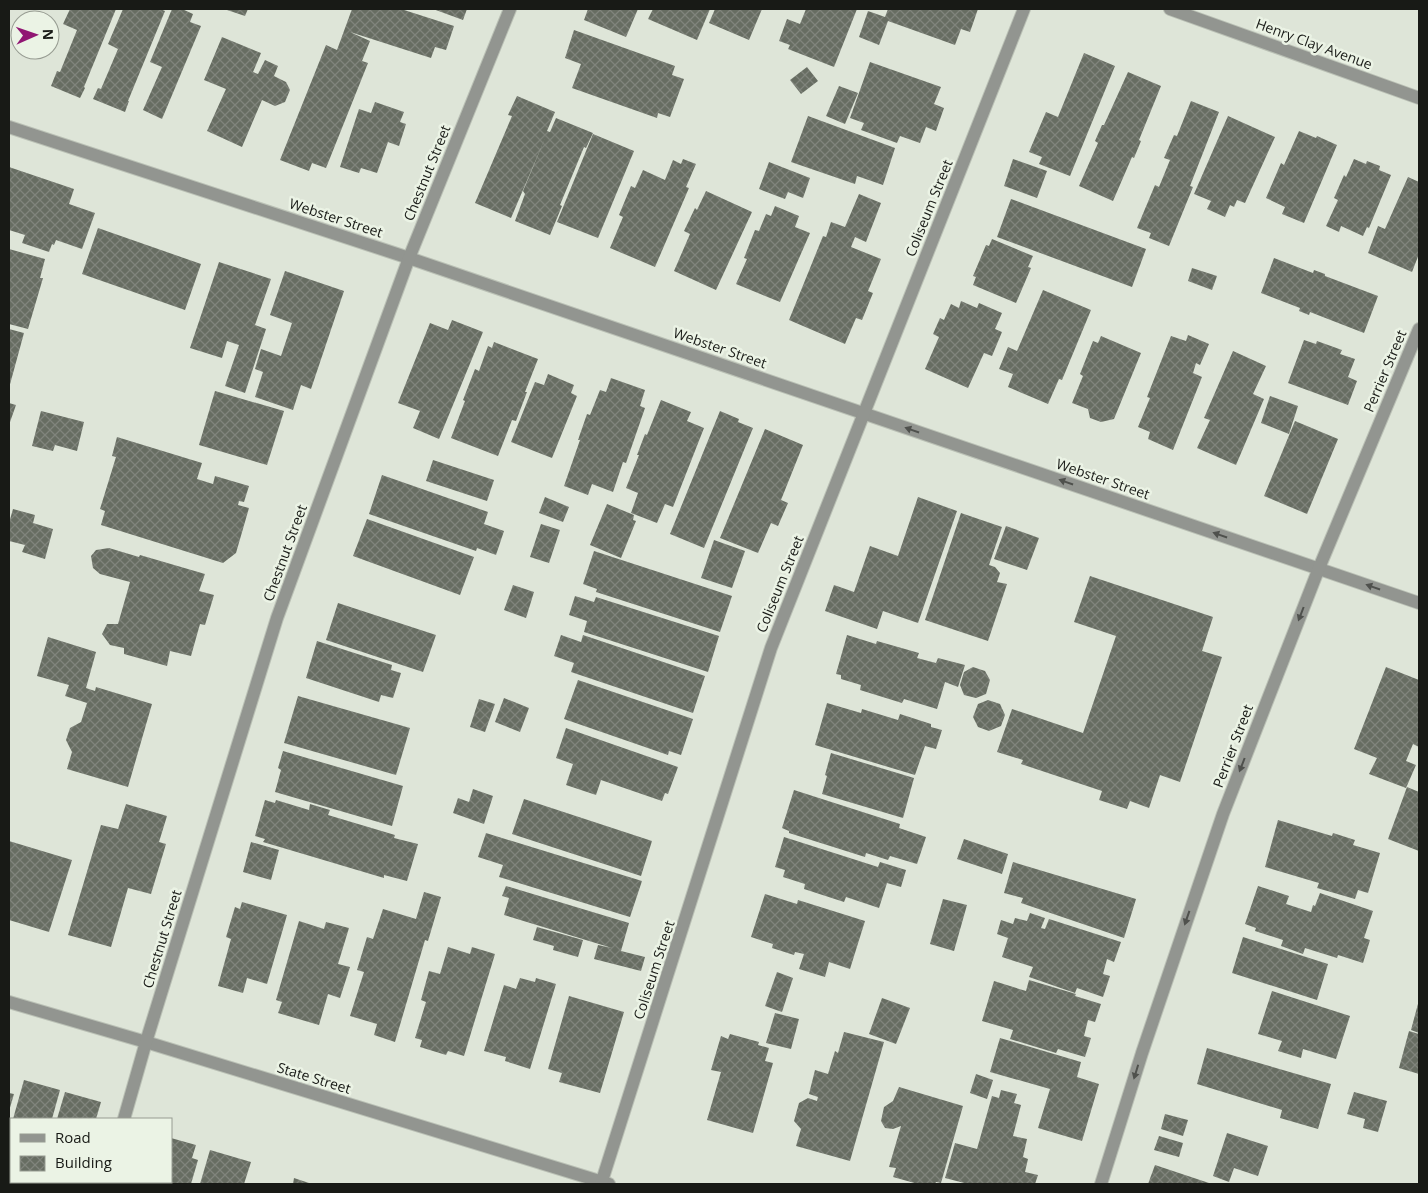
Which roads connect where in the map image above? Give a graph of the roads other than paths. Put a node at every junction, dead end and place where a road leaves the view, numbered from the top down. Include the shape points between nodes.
1 (510, 9) edge
2 (1024, 9) edge
3 (1170, 9) edge
4 (1419, 98) edge
5 (9, 127) edge
6 (409, 258) junction
7 (1419, 329) edge
8 (864, 414) junction
9 (1318, 568) junction
10 (1419, 603) edge
11 (9, 1002) edge
12 (146, 1042) junction
13 (124, 1118) edge
14 (604, 1183) edge
15 (1101, 1184) edge

1 - 6 street, Chestnut Street
2 - 8 street, Coliseum Street
3 - 4 street, Henry Clay Avenue
5 - 6 street, Webster Street
6 - 8 street, Webster Street
6 - 12 street, Chestnut Street via 277,618
7 - 9 street, Perrier Street
9 -> 8 street, Webster Street
8 - 14 street, Coliseum Street via 771,648
10 -> 9 street, Webster Street
9 -> 15 street, Perrier Street via 1223,814
11 - 12 street, State Street
12 - 13 street, Chestnut Street
12 - 14 street, State Street

